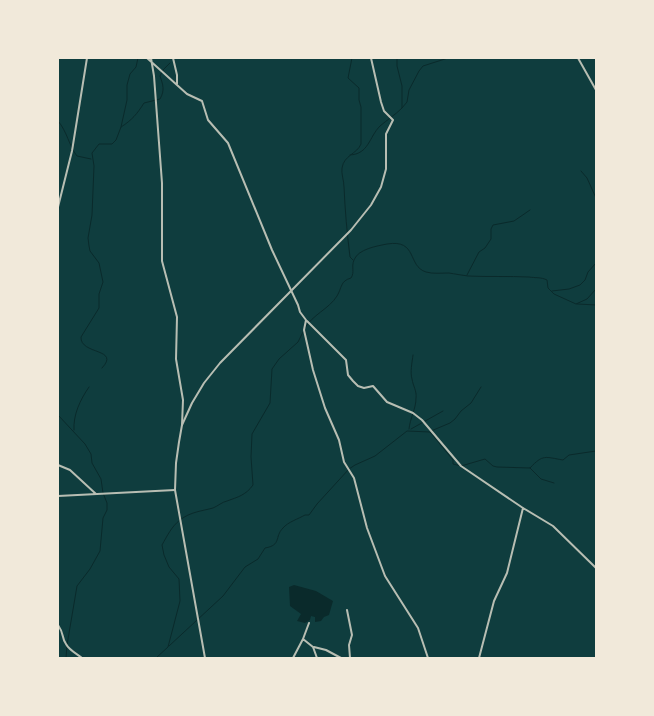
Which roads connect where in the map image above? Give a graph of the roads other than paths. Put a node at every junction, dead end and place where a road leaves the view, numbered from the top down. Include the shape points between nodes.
1 (87, 58) edge
2 (147, 58) edge
3 (151, 58) edge
4 (173, 58) edge
5 (372, 58) edge
6 (578, 58) edge
7 (151, 63) junction
8 (177, 85) junction
9 (596, 104) edge
10 (58, 206) edge
11 (290, 290) junction
12 (305, 320) junction
13 (182, 425) junction
14 (58, 465) edge
15 (176, 490) junction
16 (96, 494) junction
17 (58, 496) edge
18 (523, 508) junction
19 (596, 568) edge
20 (346, 610) dead end
21 (309, 623) dead end
22 (58, 625) edge
23 (303, 639) junction
24 (312, 647) junction
25 (82, 658) edge
26 (205, 658) edge
27 (293, 658) edge
28 (317, 658) edge
29 (341, 658) edge
30 (350, 658) edge
31 (428, 658) edge
32 (479, 658) edge

1 - 10 street via 72,150
2 - 7 street
3 - 7 street
4 - 8 street
5 - 11 street via 381,102 392,120 386,134 386,169 381,187 351,230
6 - 9 street via 596,90
7 - 8 street
7 - 13 street via 162,183 162,262 177,316 176,359 183,400
8 - 11 street via 187,94 202,100 208,120 228,142
11 - 12 street
11 - 13 street via 204,382
12 - 18 street via 346,360 348,375 358,386 373,386 387,402 422,420 462,466
12 - 31 street via 304,330 313,370 344,462 354,478 367,528 385,576 418,628
13 - 15 street
14 - 16 street via 70,470
15 - 16 street
15 - 26 street
16 - 17 street
18 - 19 street via 553,526
18 - 32 street via 507,572 494,601
20 - 30 street via 352,635
21 - 23 street
22 - 25 street via 67,646
23 - 24 street
23 - 27 street
24 - 28 street
24 - 29 street

